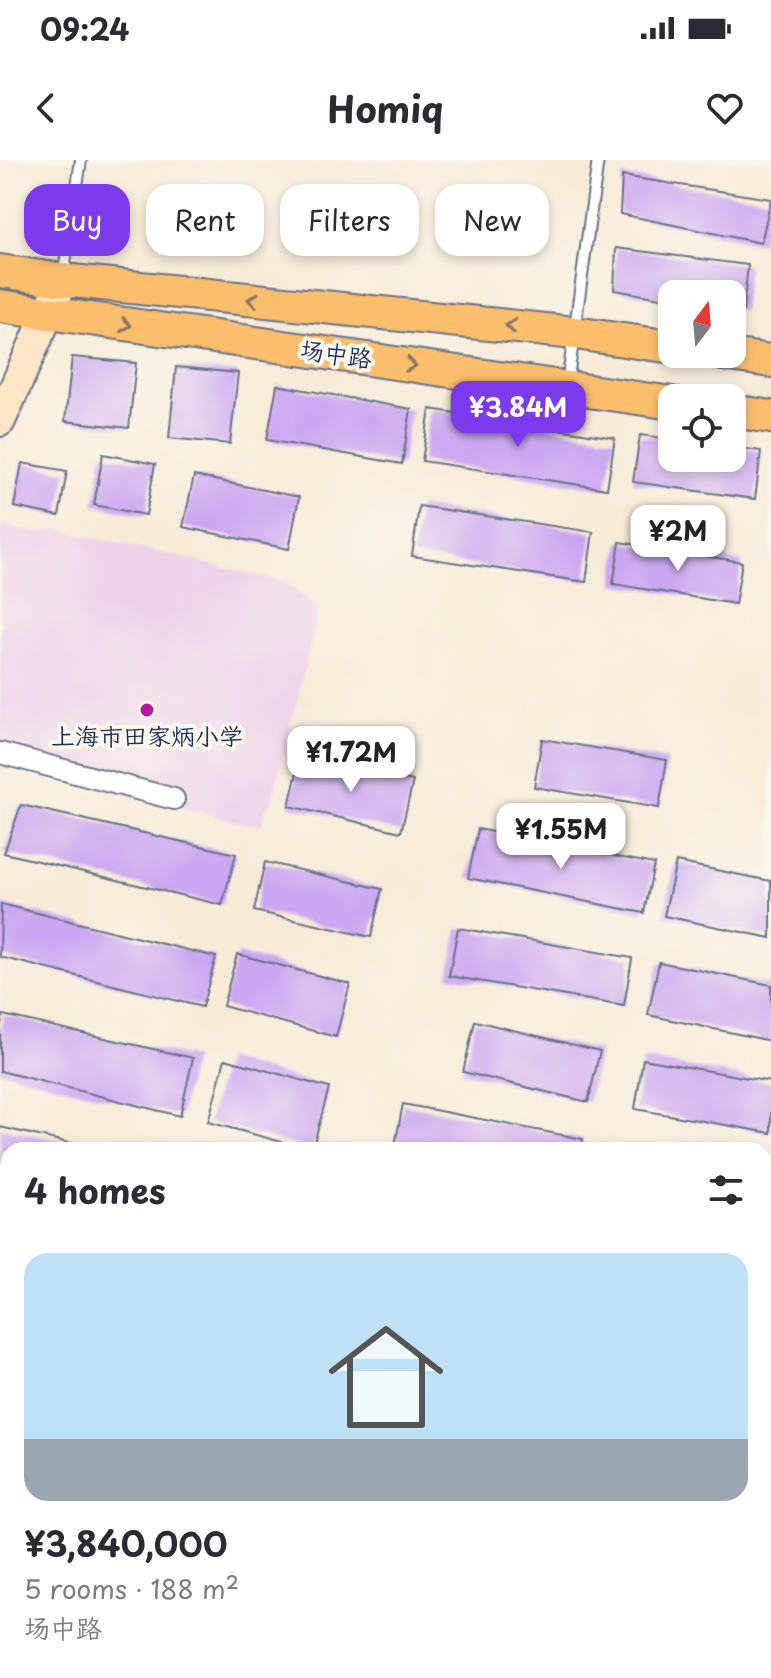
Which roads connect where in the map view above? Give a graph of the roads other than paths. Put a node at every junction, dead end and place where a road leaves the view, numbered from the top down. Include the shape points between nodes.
1 (81, 160) edge
2 (598, 160) edge
3 (0, 271) edge
4 (63, 280) junction
5 (0, 306) edge
6 (49, 314) junction
7 (575, 333) junction
8 (658, 345) edge
9 (746, 357) edge
10 (771, 361) edge
11 (567, 387) junction
12 (658, 401) edge
13 (746, 413) edge
14 (771, 417) edge
15 (0, 421) edge
16 (0, 753) edge
17 (174, 799) dead end

1 - 4 lane
2 - 7 lane
3 - 4 main road, 场中路
4 - 6 street
7 -> 4 main road, 场中路
5 - 6 main road, 场中路
6 -> 11 main road, 场中路
6 - 15 street
7 - 8 main road, 场中路
7 - 11 lane
9 - 10 main road
11 - 12 main road, 场中路
13 - 14 main road
16 - 17 street

